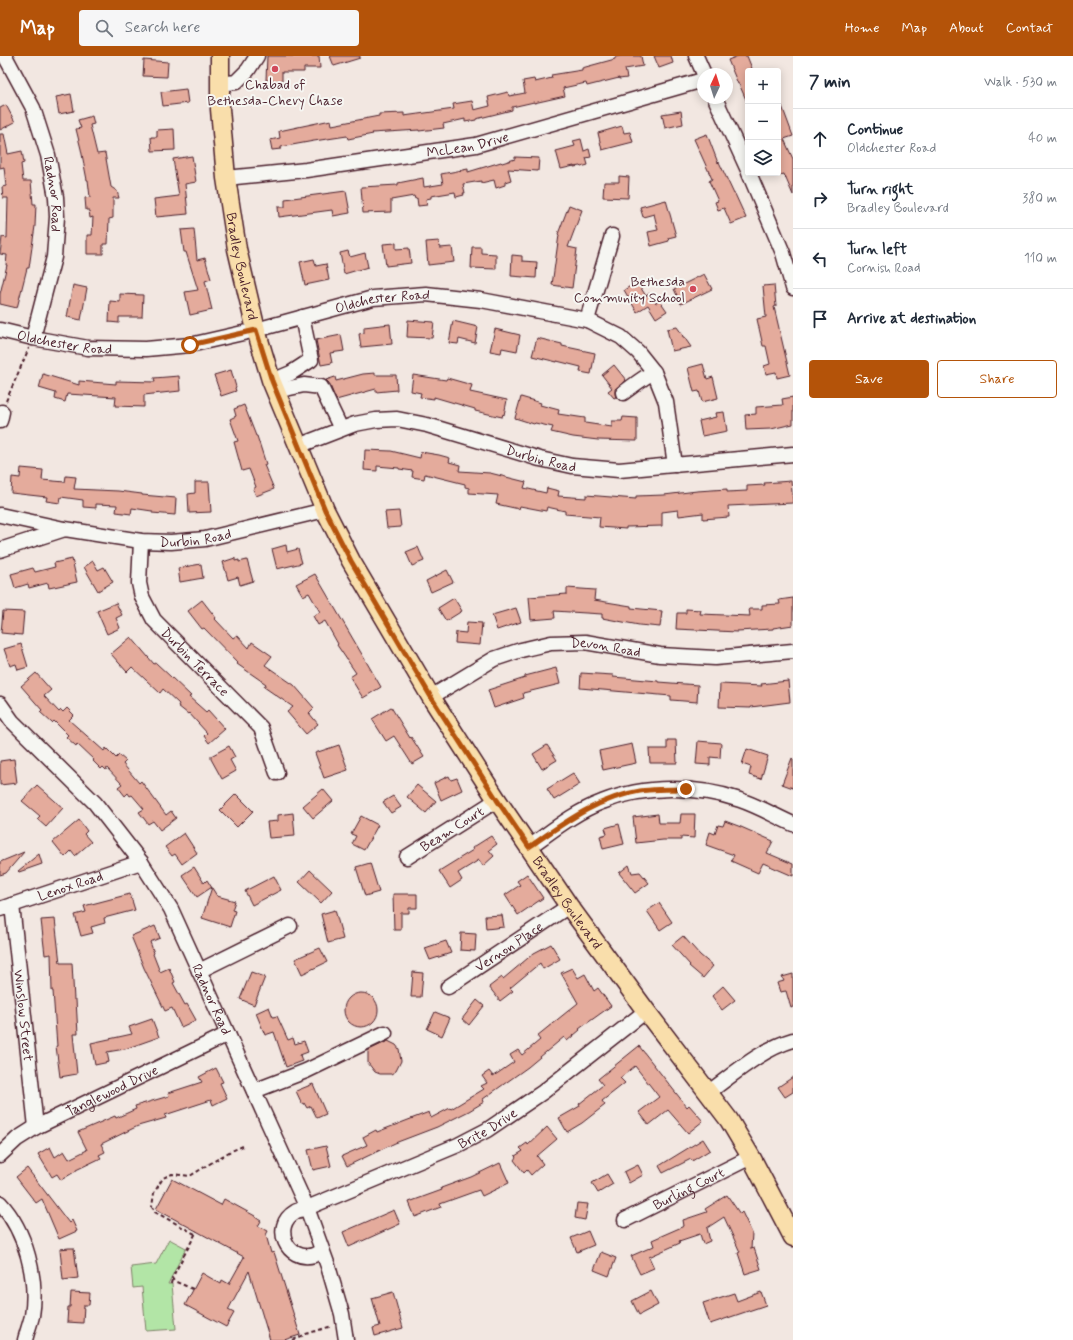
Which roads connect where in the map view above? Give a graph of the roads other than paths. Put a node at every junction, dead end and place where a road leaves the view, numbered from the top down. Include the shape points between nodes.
1 (5, 56) edge
2 (220, 56) edge
3 (257, 56) edge
4 (696, 56) edge
5 (701, 68) edge
6 (697, 82) edge
7 (220, 84) junction
8 (718, 104) edge
9 (745, 163) edge
10 (750, 176) edge
11 (226, 178) junction
12 (612, 236) dead end
13 (793, 288) edge
14 (302, 317) junction
15 (587, 320) junction
16 (0, 330) edge
17 (256, 330) junction
18 (33, 338) junction
19 (654, 372) junction
20 (274, 386) junction
21 (623, 393) dead end
22 (342, 429) junction
23 (298, 446) junction
24 (793, 454) edge
25 (675, 466) junction
26 (325, 510) junction
27 (0, 515) edge
28 (64, 529) junction
29 (141, 541) junction
30 (0, 550) edge
31 (793, 651) edge
32 (431, 697) junction
33 (0, 704) edge
34 (6, 723) edge
35 (277, 773) dead end
36 (497, 800) junction
37 (793, 824) edge
38 (529, 847) junction
39 (407, 857) dead end
40 (141, 862) junction
41 (569, 906) junction
42 (6, 907) edge
43 (290, 926) dead end
44 (199, 971) junction
45 (448, 987) dead end
46 (646, 1011) junction
47 (385, 1033) dead end
48 (228, 1034) junction
49 (793, 1040) edge
50 (254, 1091) junction
51 (709, 1092) junction
52 (36, 1127) junction
53 (0, 1155) edge
54 (751, 1157) junction
55 (0, 1203) edge
56 (307, 1208) junction
57 (625, 1220) dead end
58 (791, 1230) edge
59 (322, 1251) junction
60 (25, 1340) edge
61 (346, 1340) edge

1 - 18 street, Radnor Road via 33,108 48,156 56,197 54,257
2 - 7 main road, Bradley Boulevard
3 - 7 street via 236,82
4 - 5 street
6 - 11 street, McLean Drive via 476,145 306,170
7 - 11 main road, Bradley Boulevard
8 - 9 street
10 - 13 street via 783,253
11 - 17 main road, Bradley Boulevard via 237,249
12 - 15 street
14 - 15 street, Oldchester Road via 373,298 426,294 481,300
14 - 17 street, Oldchester Road
14 - 20 street via 311,360
15 - 19 street, Oldchester Road via 621,337 638,352
16 - 18 street, Oldchester Road
17 - 18 street, Oldchester Road via 190,345 146,349 88,348
17 - 20 main road, Bradley Boulevard
19 - 21 street
19 - 25 street, Oldchester Road via 666,402
20 - 22 street via 321,386
20 - 23 main road, Bradley Boulevard
22 - 23 street, Durbin Road
22 - 25 street, Durbin Road via 376,420 397,419 572,466 619,470
23 - 26 main road, Bradley Boulevard
24 - 25 street, Durbin Road
26 - 29 street, Durbin Road via 205,539
26 - 32 main road, Bradley Boulevard via 351,561
27 - 28 street, Durbin Road
28 - 29 street, Durbin Road
28 - 30 street, Durbin Road
29 - 35 street, Durbin Terrace via 139,583 142,597 154,620 261,728
31 - 32 street, Devon Road via 715,658 660,655 585,642 552,643 494,659
32 - 36 main road, Bradley Boulevard
33 - 34 street, Radnor Road
34 - 40 street, Radnor Road via 95,804
36 - 38 main road, Bradley Boulevard
36 - 39 street, Beam Court
37 - 38 street via 740,800 710,792 686,789 640,791 602,802 573,816
38 - 41 main road, Bradley Boulevard
40 - 42 street, Lenox Road
40 - 44 street, Radnor Road via 170,909
41 - 45 street, Vernon Place
41 - 46 main road, Bradley Boulevard
42 - 52 street, Winslow Street
43 - 44 street
44 - 48 street, Radnor Road
46 - 51 main road, Bradley Boulevard
46 - 56 street, Brite Drive via 543,1092 487,1130
47 - 50 street via 306,1071
48 - 50 street, Radnor Road
48 - 52 street, Tanglewood Drive
49 - 51 street via 782,1043 751,1061
50 - 56 street, Radnor Road
51 - 54 main road, Bradley Boulevard
52 - 53 street, Tanglewood Drive via 17,1139
54 - 57 street, Burling Court
54 - 58 main road, Bradley Boulevard
55 - 60 street via 14,1222 27,1251 33,1283 32,1315
56 - 59 street, Radnor Road
56 - 59 street, Brite Drive via 296,1211 288,1217 283,1226 286,1246 303,1256
59 - 61 street, Radnor Road via 342,1314

